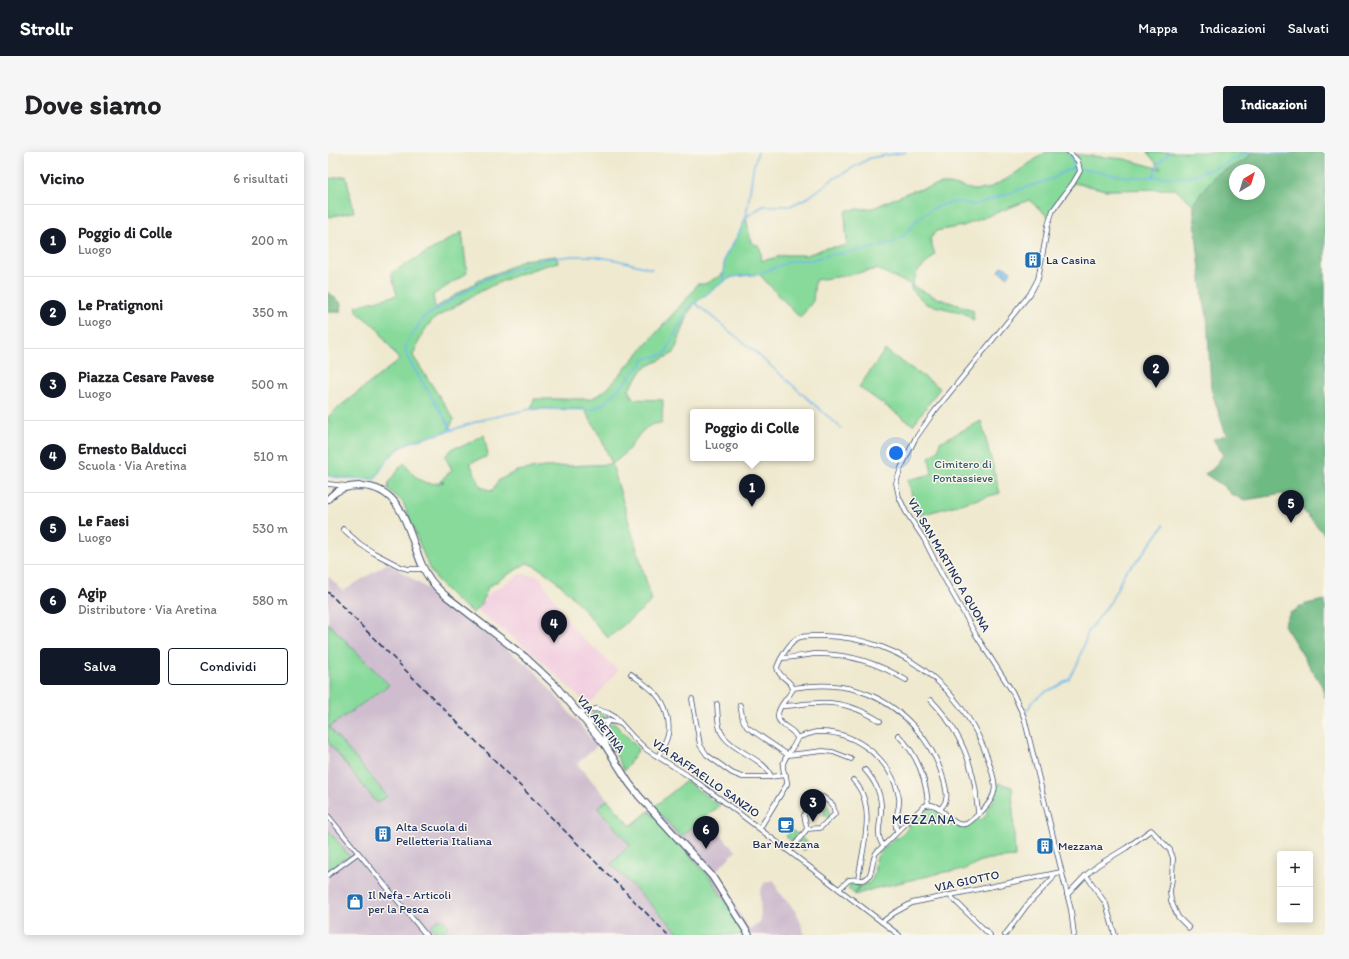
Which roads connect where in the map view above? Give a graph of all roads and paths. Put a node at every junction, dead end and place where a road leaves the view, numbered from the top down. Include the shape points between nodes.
1 (1068, 152) edge
2 (328, 484) edge
3 (350, 486) junction
4 (334, 493) junction
5 (328, 499) edge
6 (343, 529) dead end
7 (424, 569) junction
8 (782, 658) junction
9 (631, 674) dead end
10 (906, 680) dead end
11 (793, 688) junction
12 (692, 699) dead end
13 (931, 700) dead end
14 (717, 704) dead end
15 (740, 705) dead end
16 (782, 706) junction
17 (577, 710) junction
18 (586, 712) junction
19 (609, 720) junction
20 (880, 721) dead end
21 (586, 722) junction
22 (621, 724) junction
23 (898, 735) dead end
24 (796, 738) junction
25 (608, 749) junction
26 (788, 755) junction
27 (658, 757) junction
28 (851, 759) dead end
29 (865, 770) dead end
30 (786, 775) junction
31 (772, 777) junction
32 (853, 780) dead end
33 (928, 804) junction
34 (940, 809) junction
35 (978, 814) junction
36 (328, 816) edge
37 (760, 828) junction
38 (807, 830) junction
39 (897, 831) junction
40 (883, 845) junction
41 (790, 851) junction
42 (358, 853) junction
43 (1061, 872) junction
44 (1055, 873) junction
45 (328, 875) edge
46 (1086, 875) junction
47 (1062, 877) junction
48 (1052, 879) junction
49 (858, 880) junction
50 (840, 889) junction
51 (950, 896) junction
52 (1067, 896) junction
53 (882, 922) junction
54 (1189, 928) dead end
55 (426, 935) edge
56 (749, 935) edge
57 (899, 935) edge
58 (990, 935) edge
59 (1005, 935) edge
60 (1074, 935) edge
61 (1115, 935) edge

1 - 43 street, VIA SAN MARTINO A QUONA via 1078,161 1080,171 1053,210 1038,279 1030,294 915,439 896,484 906,512 924,539 976,635 1012,691 1024,717
2 - 3 street, VIA ARETINA
2 - 4 street, VIA ARETINA
3 - 4 street, VIA ARETINA
3 - 7 street, VIA ARETINA via 374,488 393,501 404,515
4 - 5 street, VIA ARETINA
6 - 7 street via 360,544 401,567 408,570
7 - 17 street, VIA ARETINA via 442,593 540,671
8 - 10 street via 818,654 846,656 876,664
8 - 11 street via 777,667 778,672
8 - 35 street via 794,640 800,637 845,638 894,652 931,675 969,718 990,766 994,795
9 - 27 street via 658,695 664,706 669,732
11 - 16 street
11 - 34 street via 819,684 847,687 873,696 906,719 924,738 939,765 947,797 946,803
12 - 31 street via 700,745 706,754 740,777
13 - 35 street via 951,725 967,756 973,776
14 - 31 street via 719,726 724,737 766,768
15 - 26 street via 747,727
16 - 20 street via 817,703 842,705 860,710
16 - 24 street via 778,712 779,719
17 - 18 street
17 - 21 street, VIA ARETINA
18 - 21 street
18 - 22 street, VIA RAFFAELLO SANZIO via 600,710 615,717
19 - 21 street
19 - 22 street
19 - 25 street via 603,731
21 - 25 street, VIA ARETINA
22 - 27 street, VIA RAFFAELLO SANZIO via 640,744
23 - 33 street via 920,768
24 - 26 street
24 - 39 street via 815,732 832,733 871,750 887,767 897,787 900,803
25 - 56 street, VIA ARETINA via 639,796 712,876
26 - 28 street via 825,751
26 - 30 street via 783,766
27 - 37 street, VIA RAFFAELLO SANZIO via 694,779
29 - 40 street via 879,795 882,813 879,839
30 - 31 street
30 - 37 street via 787,784
32 - 49 street via 864,796 867,812
33 - 34 street
33 - 39 street via 922,806
34 - 35 street via 954,821 962,824
36 - 42 street
37 - 41 street, VIA RAFFAELLO SANZIO
38 - 38 street via 820,828 835,814 833,805 823,797 814,798 804,815
38 - 41 street
39 - 40 street
40 - 49 street via 875,855 868,877
41 - 50 street, VIA RAFFAELLO SANZIO
42 - 45 street
42 - 55 street
43 - 44 street, VIA GIOTTO
43 - 47 street, VIA SAN MARTINO A QUONA
44 - 48 street
44 - 51 street, VIA GIOTTO
46 - 52 street
46 - 54 street via 1152,830 1170,850 1171,901 1178,917
46 - 61 street via 1106,904
47 - 48 street
47 - 52 street, VIA SAN MARTINO A QUONA
48 - 59 street via 1027,905
49 - 50 street via 849,880
50 - 53 street, VIA RAFFAELLO SANZIO
51 - 53 street, VIA GIOTTO via 912,903 894,912
51 - 58 street
52 - 60 street, VIA SAN MARTINO A QUONA
53 - 57 street, VIA RAFFAELLO SANZIO

